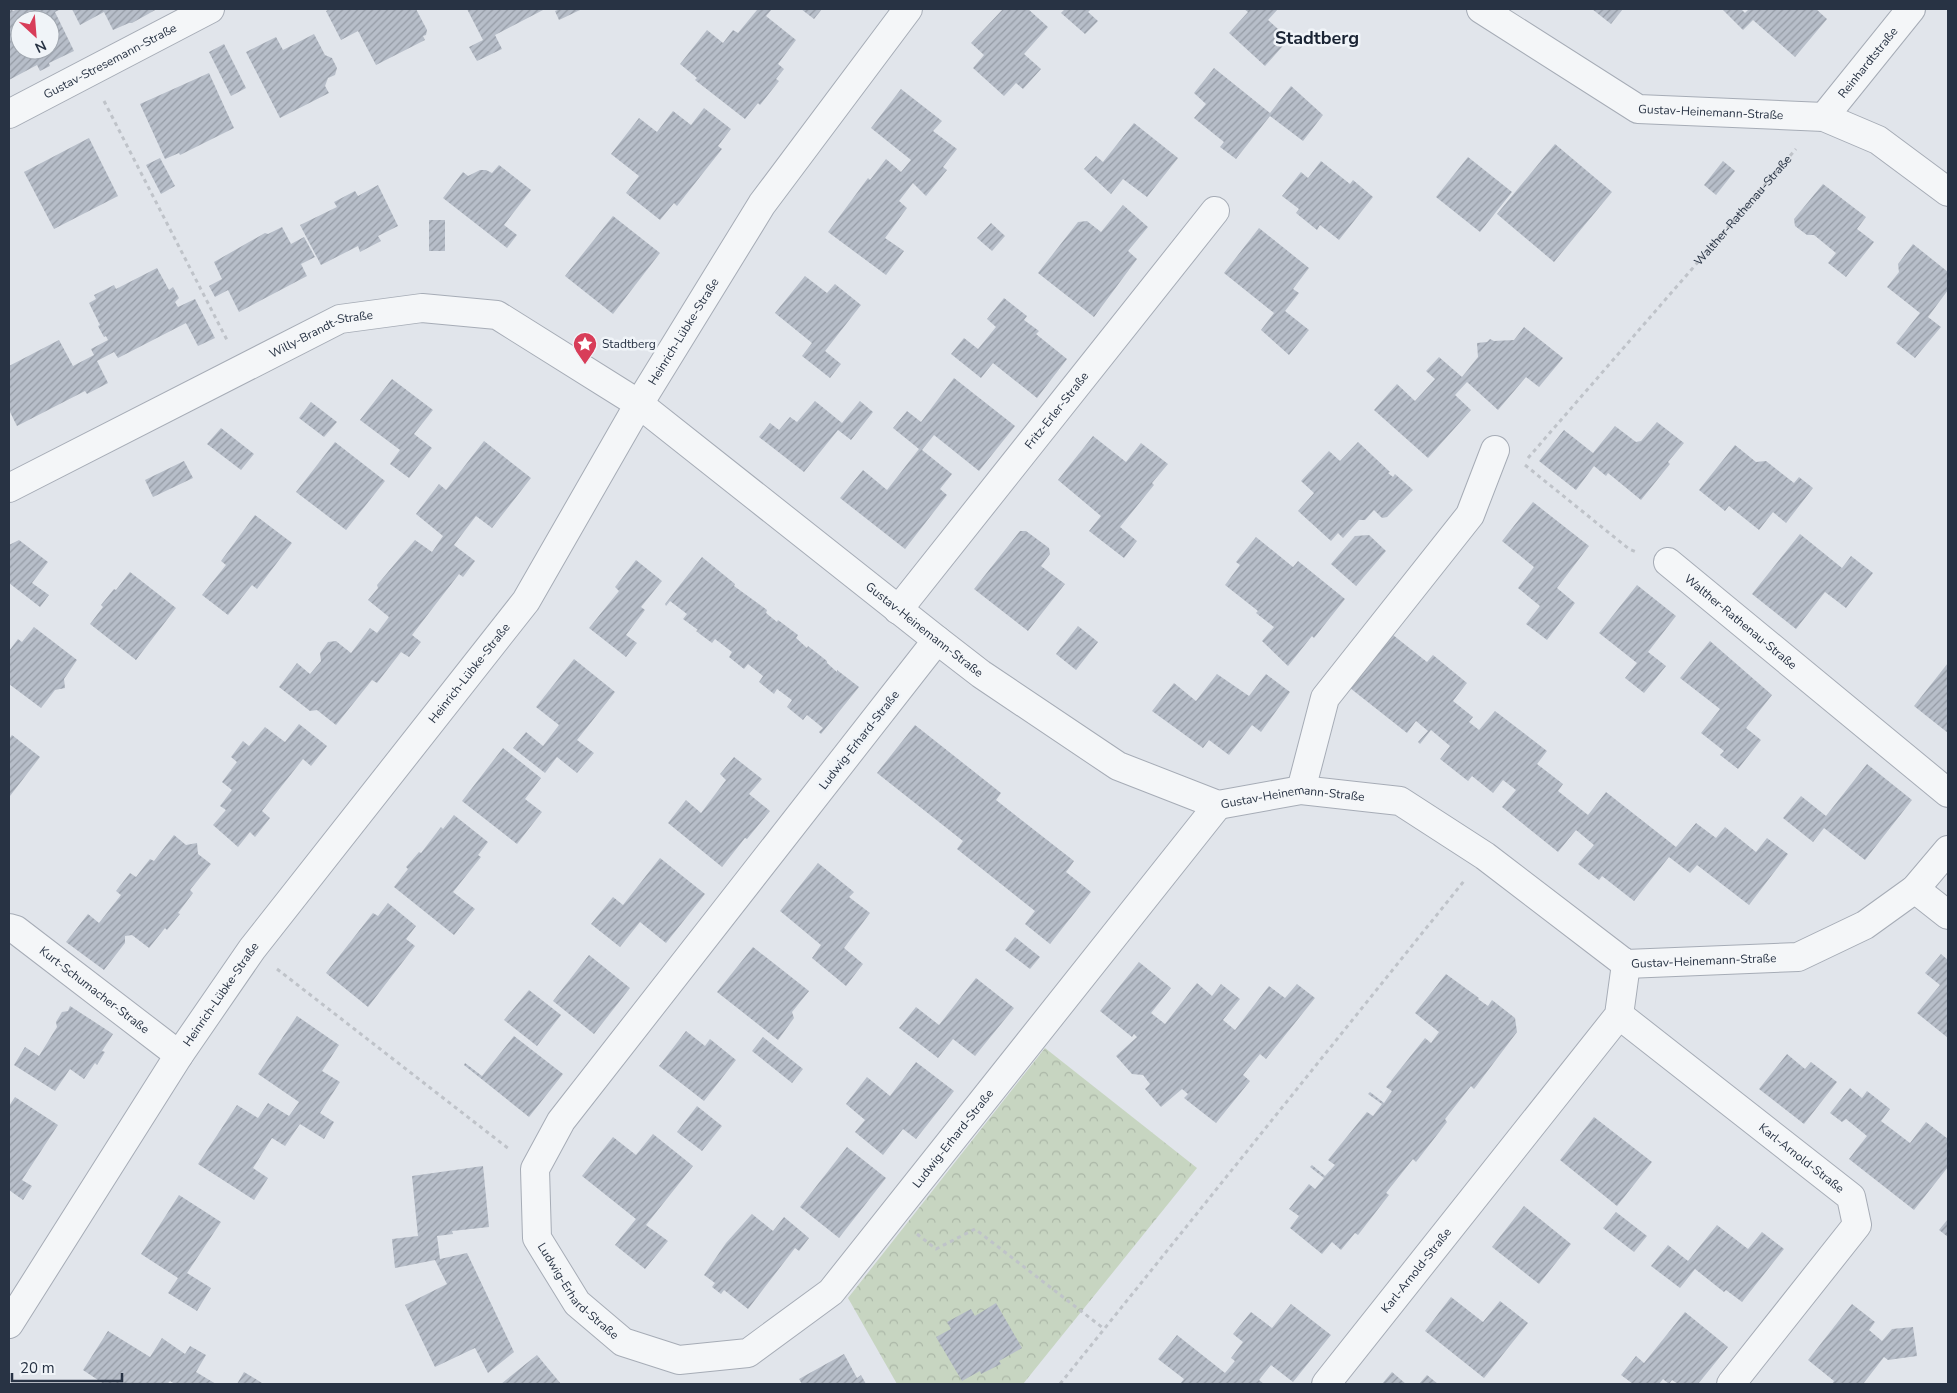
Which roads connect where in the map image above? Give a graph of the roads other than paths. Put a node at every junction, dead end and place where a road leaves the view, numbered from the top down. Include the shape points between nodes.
1 (210, 9) edge
2 (908, 9) edge
3 (1481, 9) edge
4 (1911, 9) edge
5 (9, 114) edge
6 (1824, 116) junction
7 (1948, 192) edge
8 (1214, 211) dead end
9 (639, 404) junction
10 (1495, 450) dead end
11 (9, 488) edge
12 (1668, 562) road end
13 (898, 610) junction
14 (936, 640) junction
15 (1301, 790) junction
16 (1948, 793) edge
17 (1218, 804) junction
18 (1948, 850) edge
19 (1915, 889) junction
20 (1948, 915) edge
21 (9, 928) edge
22 (1626, 964) junction
23 (1619, 1015) junction
24 (179, 1055) junction
25 (9, 1324) edge
26 (1326, 1384) edge
27 (1731, 1384) edge

1 - 5 street, Gustav-Stresemann-Straße
2 - 9 street, Heinrich-Lübke-Straße via 762,204
3 - 6 street, Gustav-Heinemann-Straße via 1638,108
4 - 6 street, Reinhardtstraße
6 - 7 street, Gustav-Heinemann-Straße via 1878,140
8 - 13 street, Fritz-Erler-Straße
9 - 11 street, Willy-Brandt-Straße via 496,315 422,308 340,319
9 - 13 street, Gustav-Heinemann-Straße
9 - 24 street, Heinrich-Lübke-Straße via 526,601 252,949
10 - 15 street via 1470,515 1325,698
12 - 16 street, Walther-Rathenau-Straße
13 - 14 street, Gustav-Heinemann-Straße
14 - 17 street, Gustav-Heinemann-Straße via 1118,766
14 - 17 street, Ludwig-Erhard-Straße via 561,1120 535,1169 537,1238 577,1303 623,1342 679,1360 748,1353 831,1292
15 - 17 street, Gustav-Heinemann-Straße
15 - 22 street, Gustav-Heinemann-Straße via 1400,801 1485,856
18 - 19 street, Gustav-Heinemann-Straße
19 - 20 street
19 - 22 street, Gustav-Heinemann-Straße via 1865,925 1798,957
21 - 24 street, Kurt-Schumacher-Straße via 16,930
22 - 23 street
23 - 26 street, Karl-Arnold-Straße
23 - 27 street, Karl-Arnold-Straße via 1851,1197 1857,1225
24 - 25 street, Heinrich-Lübke-Straße

